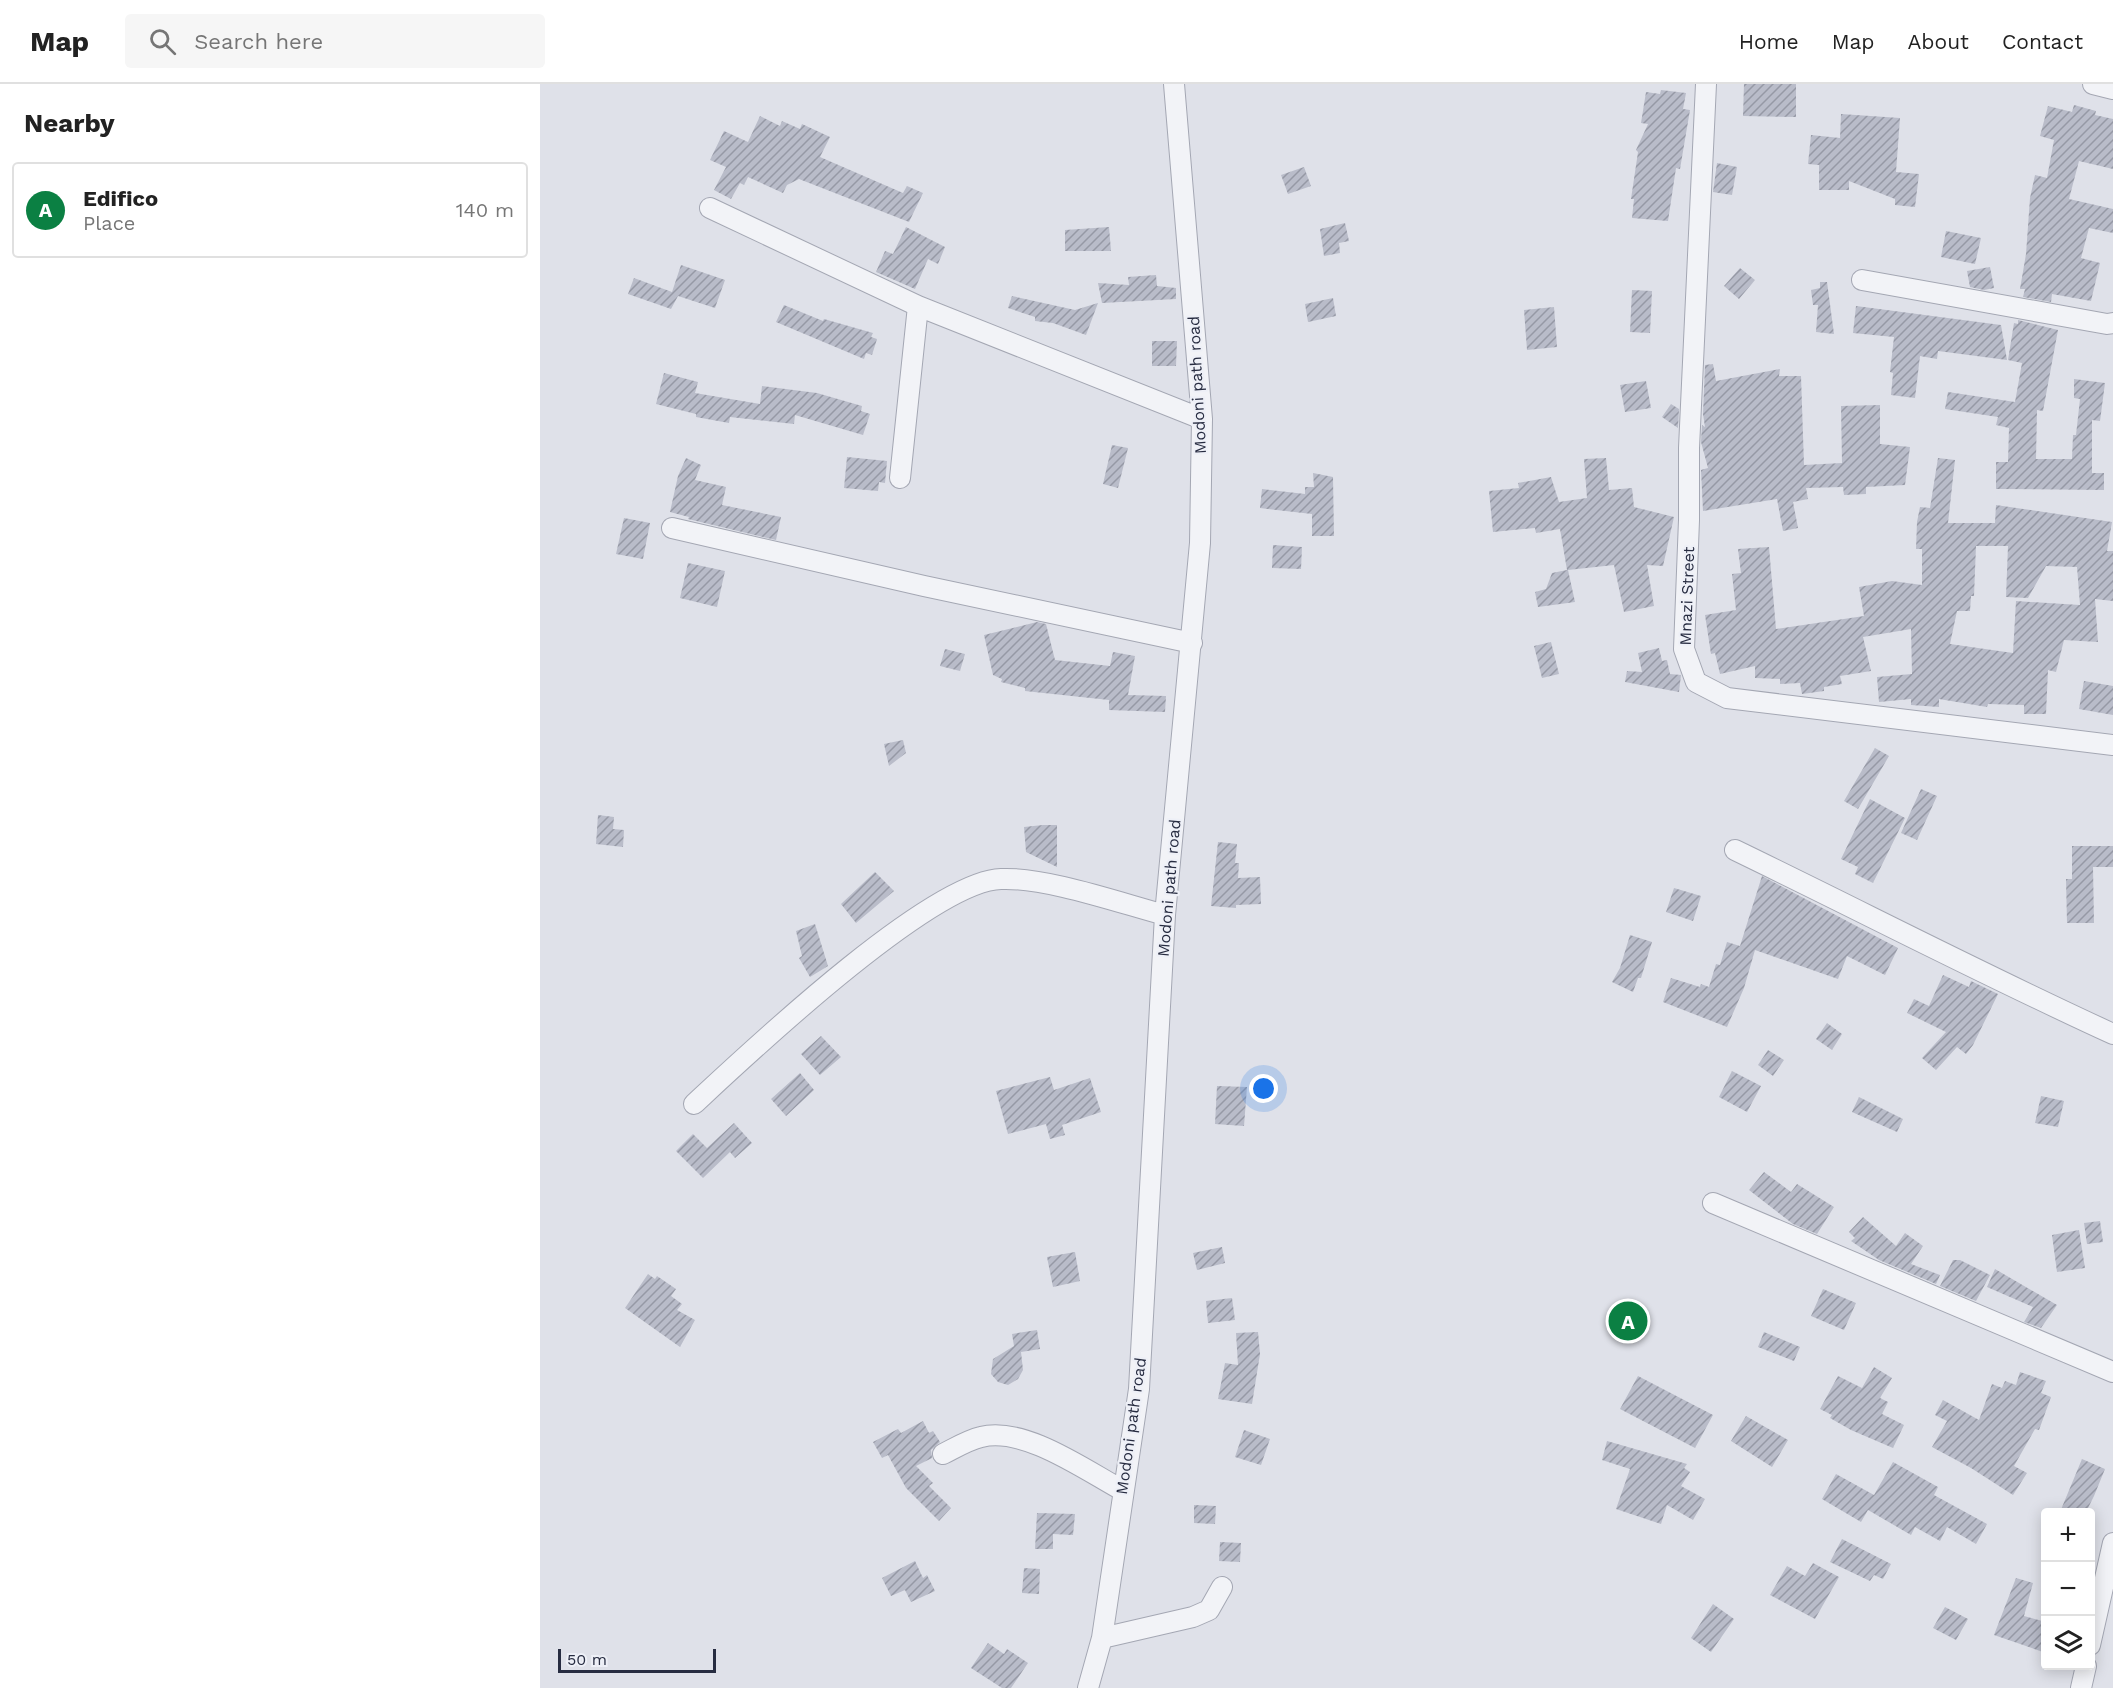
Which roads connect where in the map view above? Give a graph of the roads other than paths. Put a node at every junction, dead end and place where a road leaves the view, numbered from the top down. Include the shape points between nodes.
1 (1174, 84) edge
2 (1706, 84) edge
3 (2093, 84) edge
4 (2113, 89) edge
5 (710, 208) dead end
6 (1862, 279) dead end
7 (918, 306) junction
8 (2113, 322) edge
9 (1202, 419) junction
10 (900, 478) dead end
11 (672, 528) dead end
12 (1192, 643) junction
13 (2113, 745) edge
14 (1735, 850) dead end
15 (1165, 915) junction
16 (2113, 1034) edge
17 (694, 1104) dead end
18 (1713, 1203) dead end
19 (2113, 1372) edge
20 (943, 1454) dead end
21 (1122, 1490) junction
22 (2113, 1543) edge
23 (1222, 1587) dead end
24 (2095, 1626) edge
25 (1102, 1638) junction
26 (2085, 1670) edge
27 (1088, 1688) edge
28 (2081, 1688) edge

1 - 9 street, Modoni path road
2 - 13 street, Mnazi Street via 1689,436 1684,649 1696,682 1727,698
3 - 4 street
5 - 7 street
6 - 8 street
7 - 9 street
7 - 10 street
9 - 12 street, Modoni path road via 1200,543
11 - 12 street
12 - 15 street, Modoni path road
14 - 16 street
15 - 17 street via 1027,881 1002,878 978,882 893,935 830,984
15 - 21 street, Modoni path road via 1139,1389
18 - 19 street
20 - 21 street via 981,1437 1008,1435 1036,1445
21 - 25 street, Modoni path road
22 - 24 street
23 - 25 street via 1209,1610 1193,1617
25 - 27 street, Modoni path road
26 - 28 street

